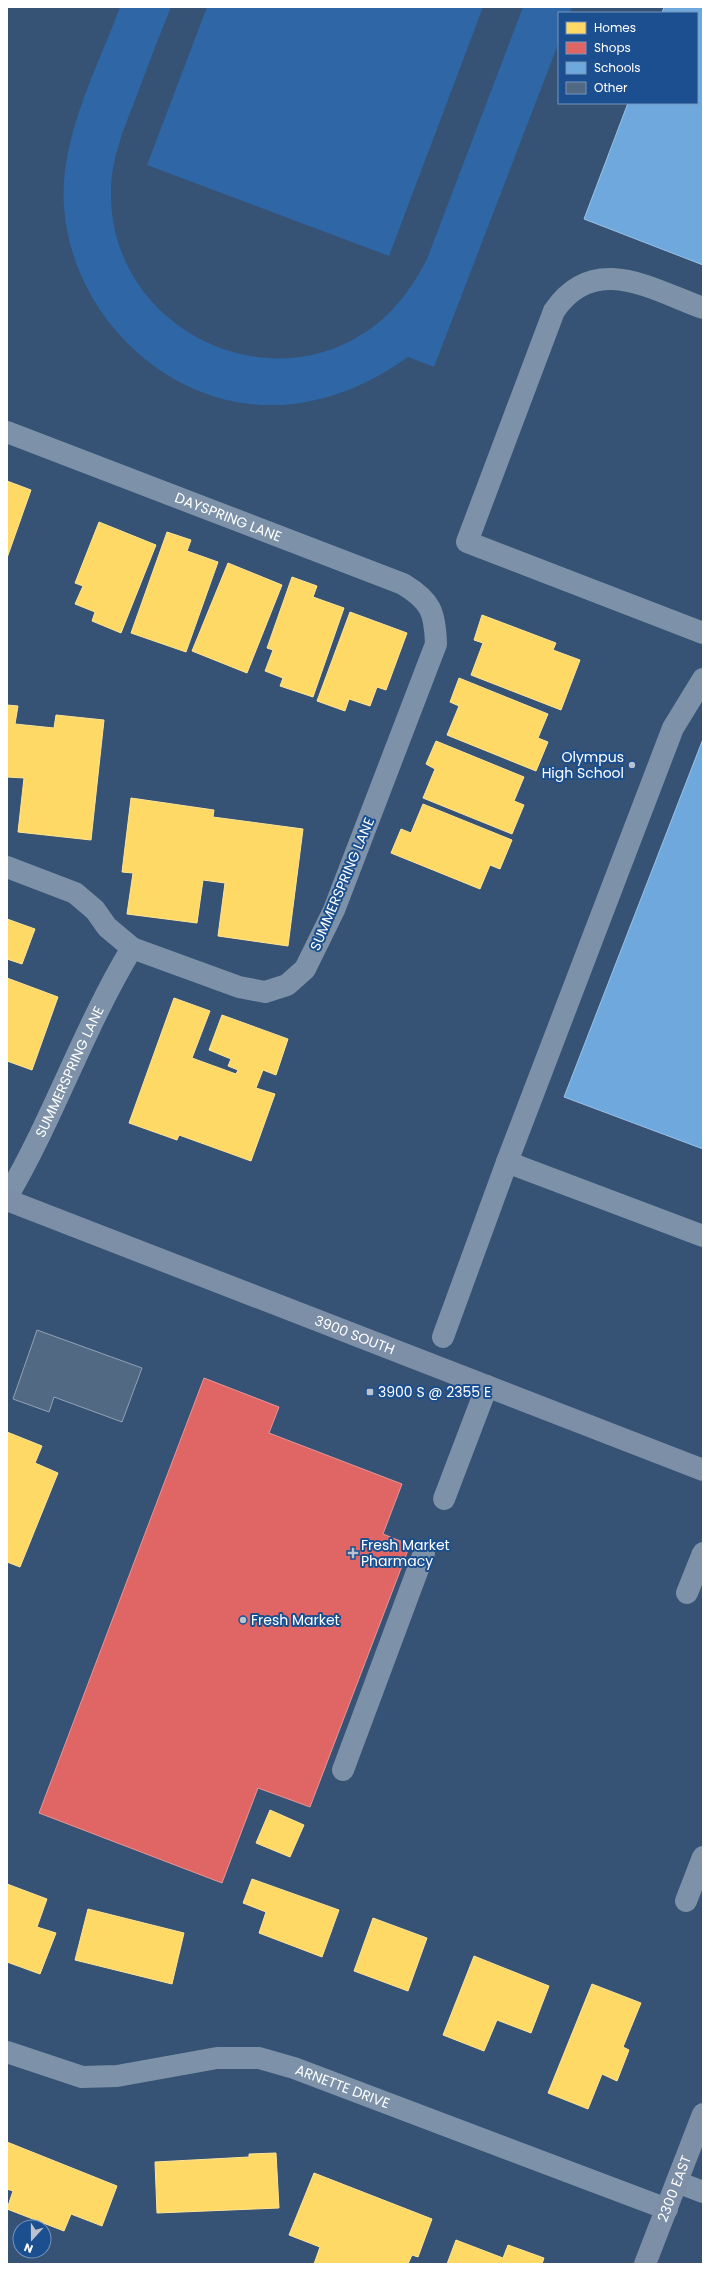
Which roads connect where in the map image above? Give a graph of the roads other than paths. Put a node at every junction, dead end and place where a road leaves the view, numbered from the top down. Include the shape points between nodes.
1 (703, 308) edge
2 (7, 432) edge
3 (435, 620) joint
4 (703, 633) edge
5 (703, 679) edge
6 (7, 867) edge
7 (132, 948) junction
8 (507, 1162) junction
9 (7, 1198) edge
10 (703, 1236) edge
11 (443, 1337) dead end
12 (487, 1386) junction
13 (703, 1470) edge
14 (444, 1499) dead end
15 (424, 1553) dead end
16 (703, 1553) edge
17 (687, 1593) dead end
18 (343, 1770) dead end
19 (703, 1857) edge
20 (686, 1900) dead end
21 (7, 2052) edge
22 (703, 2114) edge
23 (677, 2182) junction
24 (703, 2192) edge
25 (667, 2209) junction
26 (645, 2264) edge

1 - 4 street via 633,281 616,278 587,282 563,298 554,311 467,542
2 - 3 street, DAYSPRING LANE via 403,584 420,594 430,606
3 - 7 street, SUMMERSPRING LANE via 436,644 427,671 334,910 305,969 287,985 264,992 239,988
5 - 8 street via 673,728
6 - 7 street, SUMMERSPRING LANE via 74,893 95,910 107,927
7 - 9 street, SUMMERSPRING LANE via 110,985 31,1156
8 - 10 street
8 - 11 street
9 - 12 main road, 3900 SOUTH
12 - 13 main road, 3900 SOUTH
12 - 14 street
15 - 18 street
16 - 17 street
19 - 20 street
21 - 25 street, ARNETTE DRIVE via 82,2077 117,2076 217,2058 259,2058 294,2068
22 - 23 main road, 2300 EAST
23 - 24 street
23 - 25 main road, 2300 EAST
25 - 26 main road, 2300 EAST

